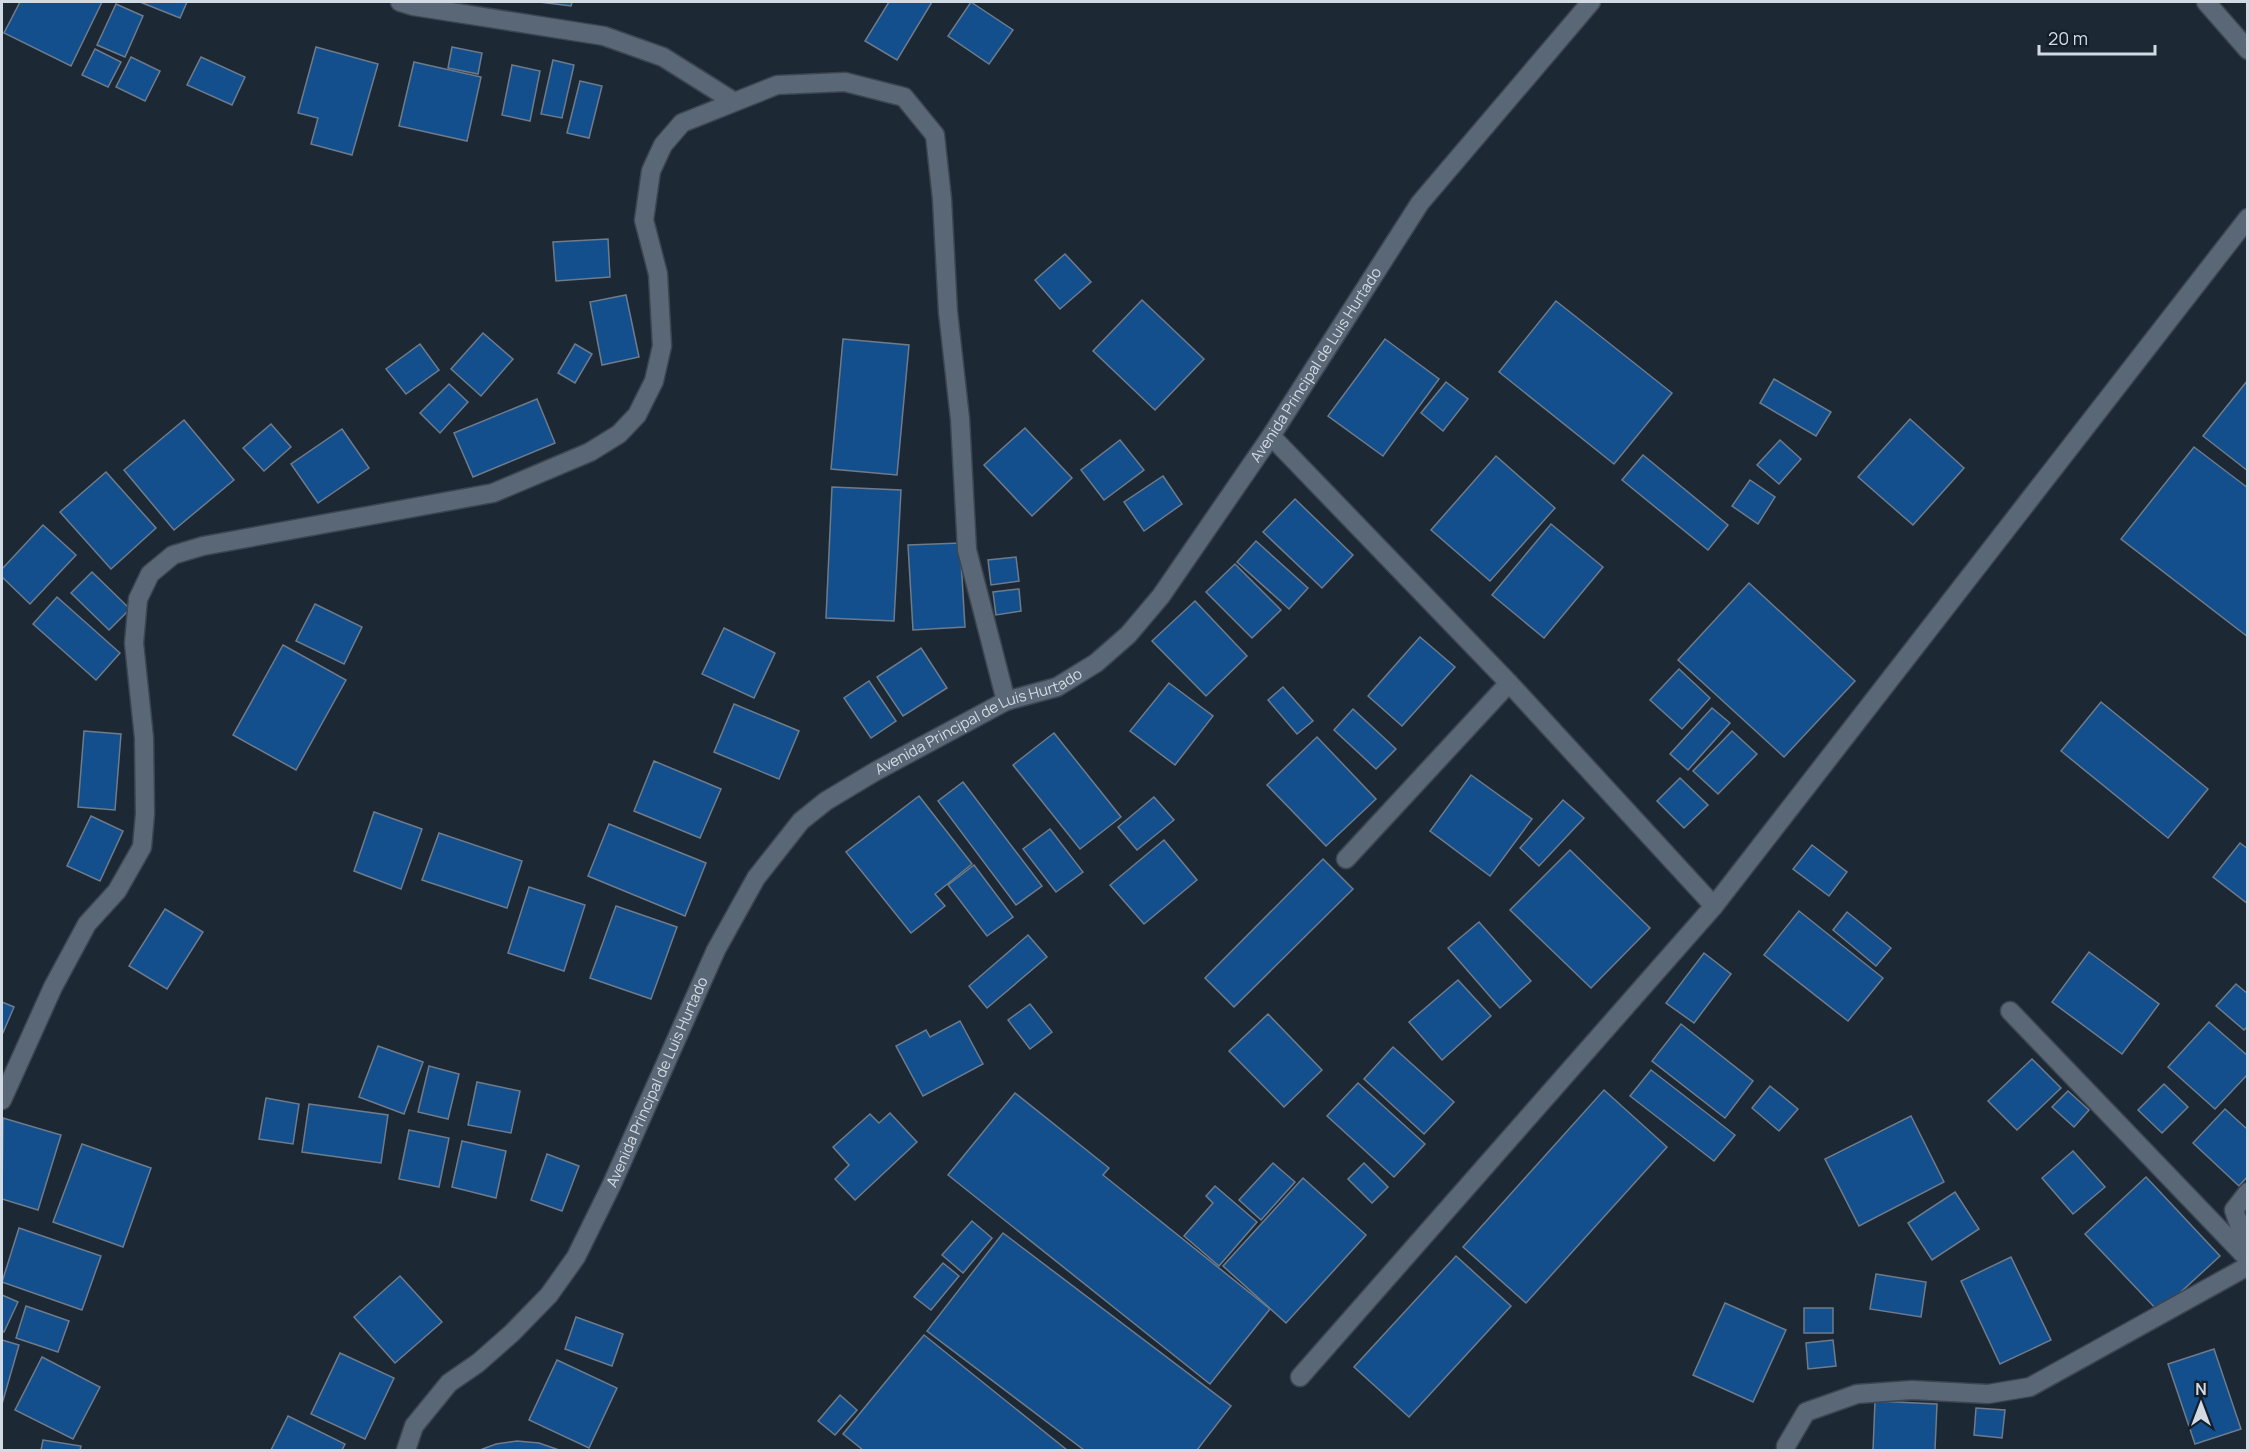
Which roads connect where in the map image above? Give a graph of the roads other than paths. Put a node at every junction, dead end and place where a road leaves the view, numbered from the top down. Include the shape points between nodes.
1 (400, 2) edge
2 (1591, 2) edge
3 (2206, 2) edge
4 (2247, 50) edge
5 (733, 101) junction
6 (2247, 218) edge
7 (1271, 436) junction
8 (1509, 682) junction
9 (1006, 701) junction
10 (1346, 859) dead end
11 (1714, 906) junction
12 (2010, 1011) dead end
13 (2, 1100) edge
14 (2247, 1192) edge
15 (2247, 1251) edge
16 (2247, 1259) edge
17 (2247, 1266) edge
18 (1300, 1377) dead end
19 (406, 1450) edge
20 (1786, 1450) edge

1 - 5 street via 604,36 663,57
2 - 7 street, Avenida Principal de Luis Hurtado via 1420,203
3 - 4 street
5 - 9 street via 777,85 844,82 904,98 935,135 960,419 967,550
5 - 13 street via 682,123 663,145 651,171 644,220 658,274 662,346 654,381 638,415 619,435 590,452 493,493 202,546 173,555 150,574 138,599 134,643 144,738 145,813 141,847 117,891 87,924 53,987
6 - 11 street
7 - 8 street
7 - 9 street, Avenida Principal de Luis Hurtado via 1161,596 1128,635 1096,663 1057,687
8 - 10 street
8 - 11 street
9 - 19 street, Avenida Principal de Luis Hurtado via 876,771 801,820 756,878 716,950 576,1257 549,1295 512,1333 449,1383 414,1426
11 - 18 street
12 - 16 street
14 - 15 street via 2234,1210
17 - 20 street via 2030,1387 1988,1394 1912,1390 1857,1394 1806,1412

